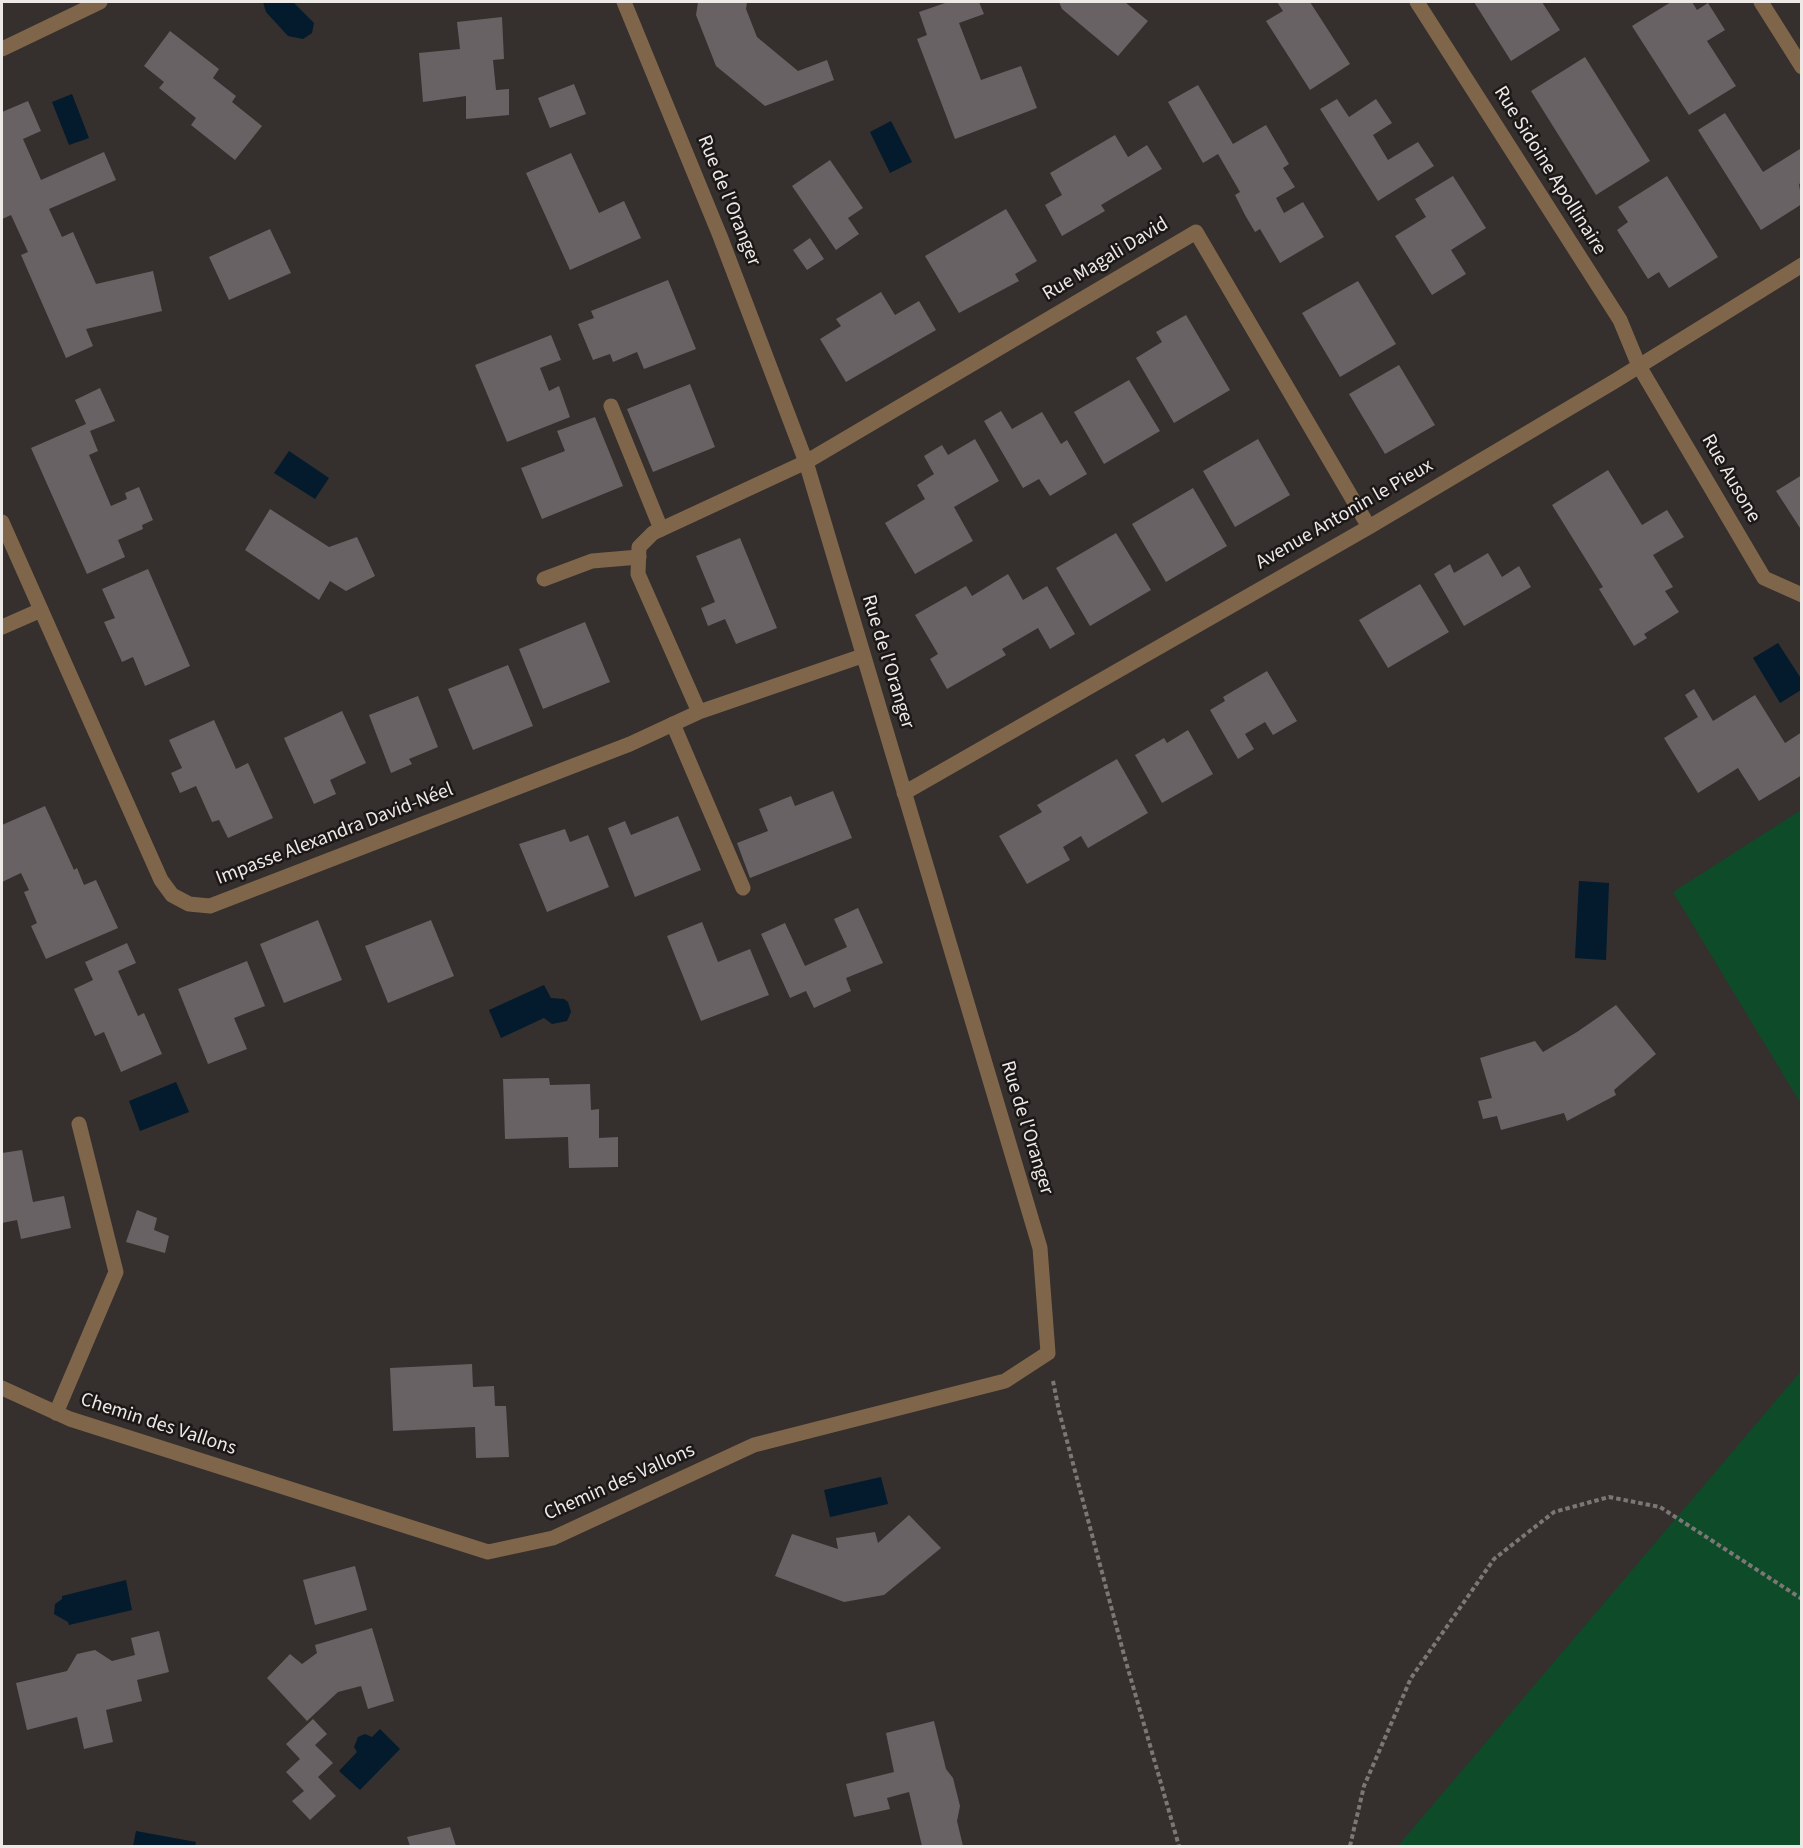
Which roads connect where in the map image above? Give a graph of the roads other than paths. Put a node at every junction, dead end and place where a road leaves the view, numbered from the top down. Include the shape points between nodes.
1 (100, 2) edge
2 (624, 2) edge
3 (1417, 2) edge
4 (1761, 2) edge
5 (2, 50) edge
6 (1802, 67) edge
7 (1802, 265) edge
8 (1639, 366) junction
9 (610, 406) dead end
10 (806, 462) junction
11 (2, 522) edge
12 (1368, 527) junction
13 (661, 529) junction
14 (639, 557) junction
15 (544, 579) dead end
16 (1802, 595) edge
17 (41, 610) junction
18 (2, 627) edge
19 (862, 656) junction
20 (699, 712) junction
21 (673, 724) junction
22 (904, 793) junction
23 (742, 888) dead end
24 (79, 1124) dead end
25 (1048, 1353) joint
26 (2, 1388) edge
27 (56, 1413) junction

1 - 5 street
2 - 10 street, Rue de l'Oranger via 720,236
3 - 8 street, Rue Sidoine Apollinaire via 1620,320
4 - 6 street
7 - 8 street, Avenue Antonin le Pieux
8 - 12 street, Avenue Antonin le Pieux
8 - 16 street, Rue Ausone via 1764,578
9 - 13 street
10 - 12 street, Rue Magali David via 1196,232
10 - 13 street
10 - 19 street, Rue de l'Oranger
11 - 17 street, Impasse Alexandra David-Néel
12 - 22 street, Avenue Antonin le Pieux
13 - 14 street via 639,548
14 - 15 street via 592,561
14 - 20 street via 638,574
17 - 18 street
17 - 21 street, Impasse Alexandra David-Néel via 160,880 172,895 189,904 210,906
19 - 20 street, Impasse Alexandra David-Néel
19 - 22 street, Rue de l'Oranger
20 - 21 street, Impasse Alexandra David-Néel
21 - 23 street
22 - 25 street, Rue de l'Oranger via 1040,1248
24 - 27 street via 116,1272
25 - 27 street, Chemin des Vallons via 1005,1381 754,1445 553,1539 488,1552
26 - 27 street, Chemin des Vallons

